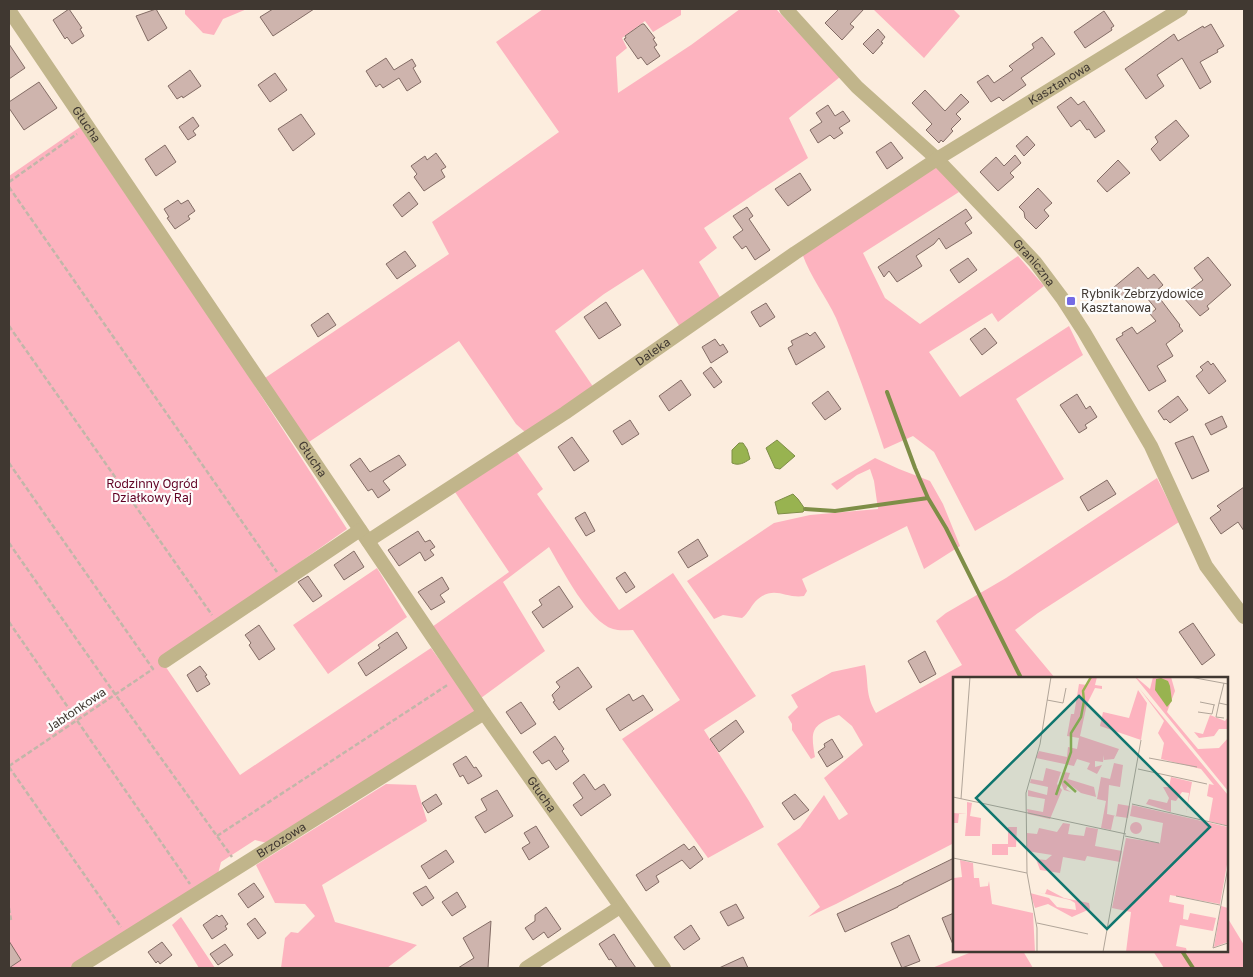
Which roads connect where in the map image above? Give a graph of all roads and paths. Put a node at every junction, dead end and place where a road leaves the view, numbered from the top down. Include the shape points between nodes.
1 (786, 9) edge
2 (1181, 9) edge
3 (9, 10) edge
4 (88, 126) junction
5 (937, 159) junction
6 (9, 182) edge
7 (9, 187) edge
8 (9, 326) edge
9 (9, 463) edge
10 (360, 530) junction
11 (368, 541) junction
12 (9, 543) edge
13 (278, 574) dead end
14 (215, 618) dead end
15 (1244, 618) edge
16 (9, 622) edge
17 (159, 665) junction
18 (449, 684) dead end
19 (115, 694) junction
20 (484, 714) junction
21 (77, 720) junction
22 (9, 766) edge
23 (217, 836) junction
24 (240, 868) junction
25 (192, 887) dead end
26 (620, 907) junction
27 (9, 908) edge
28 (11, 920) dead end
29 (123, 930) dead end
30 (78, 968) edge
31 (526, 968) edge
32 (664, 968) edge

1 - 5 street, Graniczna via 857,87
2 - 5 street, Kasztanowa
3 - 4 street, Głucha
4 - 6 path
4 - 10 street, Głucha
5 - 11 street, Daleka via 565,413
5 - 15 street, Graniczna via 1035,262 1062,298 1151,446 1206,566
7 - 13 path
8 - 14 path
9 - 17 path
10 - 11 street, Głucha
10 - 17 street
11 - 20 street, Głucha
12 - 19 path
16 - 21 path
17 - 19 path, Jabłonkowa
18 - 23 path
19 - 21 path, Jabłonkowa
19 - 23 path
20 - 24 street, Brzozowa
20 - 26 street, Głucha
21 - 22 path, Jabłonkowa
21 - 25 path
22 - 29 path
23 - 24 path
24 - 30 street, Brzozowa
26 - 31 street
26 - 32 street, Głucha
27 - 28 path

